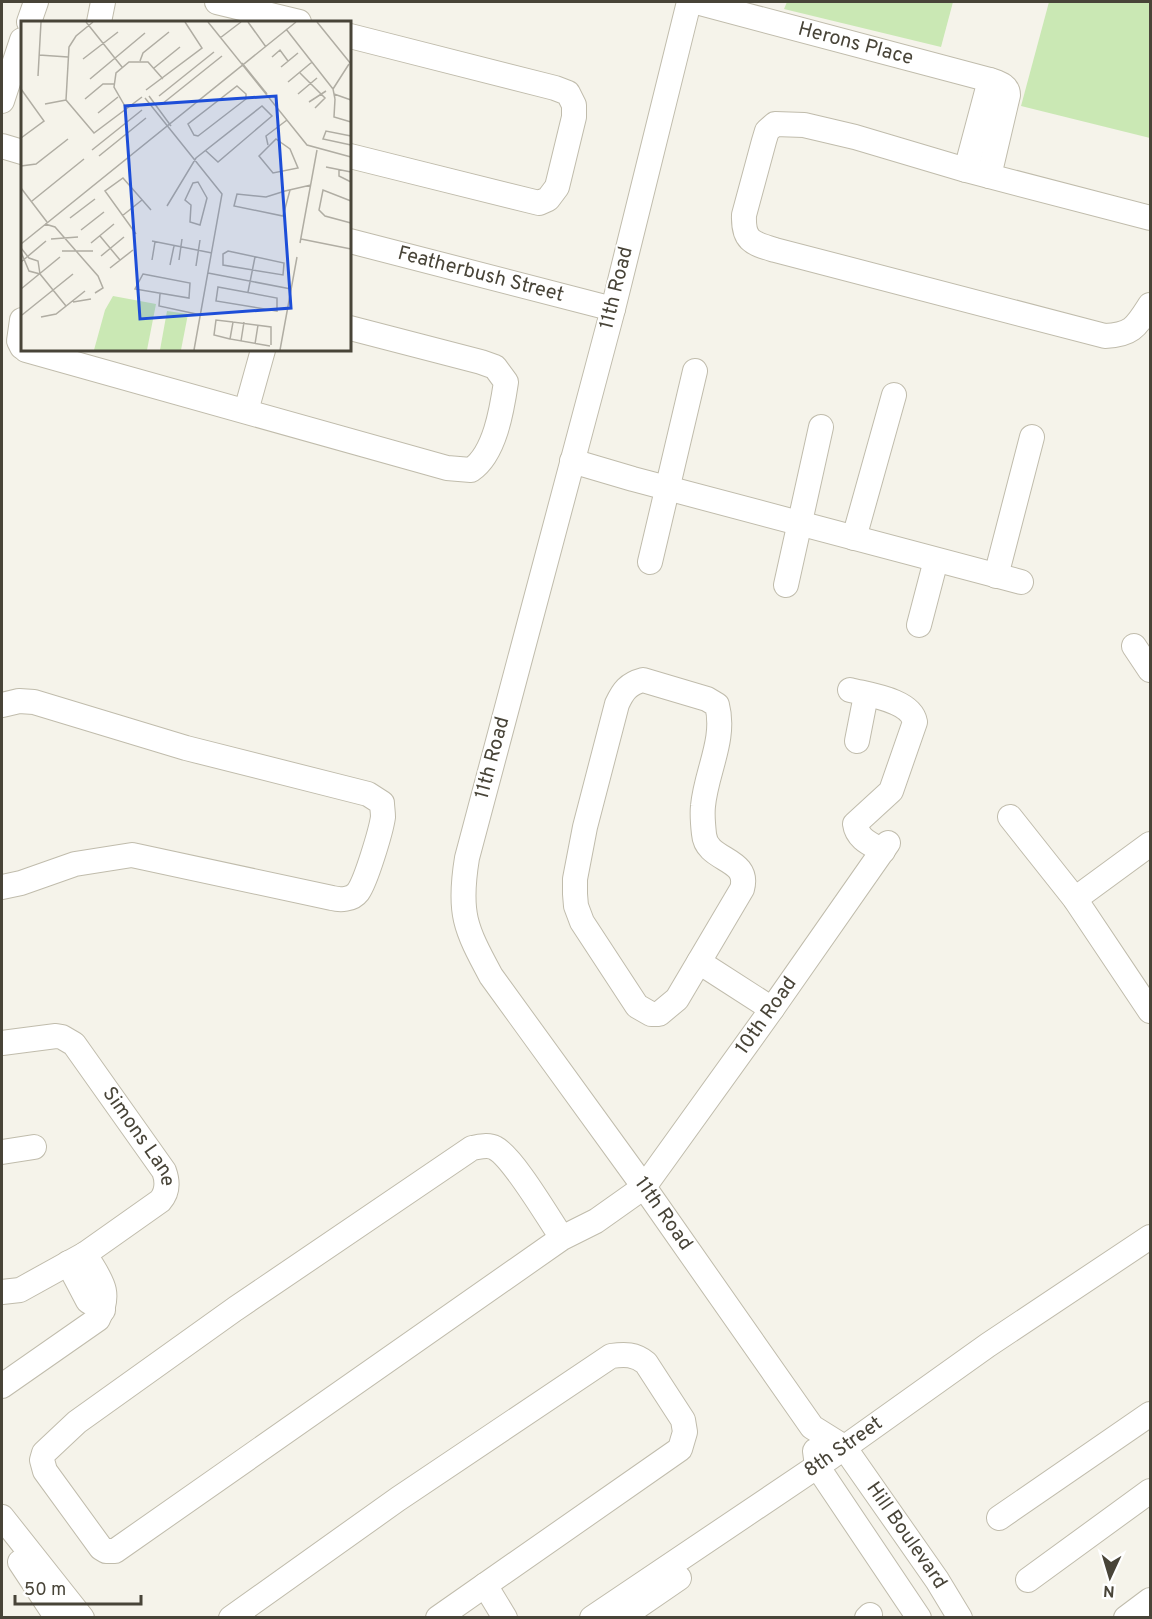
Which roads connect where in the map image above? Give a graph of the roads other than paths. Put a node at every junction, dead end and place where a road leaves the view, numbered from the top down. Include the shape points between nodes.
1 (36, 2) edge
2 (103, 2) edge
3 (217, 2) edge
4 (689, 2) edge
5 (696, 2) edge
6 (29, 21) edge
7 (99, 21) edge
8 (295, 21) edge
9 (351, 36) edge
10 (21, 43) edge
11 (990, 80) junction
12 (2, 101) edge
13 (2, 146) edge
14 (21, 152) edge
15 (351, 156) edge
16 (966, 170) junction
17 (989, 176) junction
18 (1150, 218) edge
19 (351, 242) edge
20 (1150, 305) edge
21 (613, 309) junction
22 (21, 325) edge
23 (351, 328) edge
24 (21, 344) edge
25 (35, 351) edge
26 (263, 351) edge
27 (695, 371) dead end
28 (894, 395) dead end
29 (246, 411) junction
30 (821, 427) dead end
31 (1032, 437) dead end
32 (572, 461) junction
33 (668, 488) junction
34 (799, 524) junction
35 (854, 538) junction
36 (936, 560) junction
37 (650, 562) dead end
38 (996, 576) junction
39 (1021, 582) dead end
40 (786, 585) dead end
41 (919, 625) dead end
42 (1134, 646) dead end
43 (1150, 670) edge
44 (2, 705) edge
45 (857, 741) dead end
46 (1010, 817) dead end
47 (1150, 844) edge
48 (2, 887) edge
49 (1075, 899) junction
50 (699, 962) junction
51 (772, 1009) junction
52 (1150, 1011) edge
53 (2, 1043) edge
54 (34, 1147) dead end
55 (2, 1152) edge
56 (644, 1187) junction
57 (1150, 1237) edge
58 (562, 1238) junction
59 (76, 1258) junction
60 (2, 1292) edge
61 (2, 1386) edge
62 (1150, 1414) edge
63 (812, 1427) junction
64 (847, 1452) junction
65 (820, 1471) junction
66 (1150, 1491) edge
67 (2, 1516) edge
68 (999, 1518) dead end
69 (2, 1536) edge
70 (920, 1556) junction
71 (891, 1575) junction
72 (1028, 1580) dead end
73 (485, 1584) junction
74 (57, 1617) edge
75 (82, 1617) edge
76 (231, 1617) edge
77 (438, 1617) edge
78 (505, 1617) edge
79 (591, 1617) edge
80 (621, 1617) edge
81 (919, 1617) edge
82 (960, 1617) edge

1 - 6 street
2 - 7 street
3 - 8 street
4 - 21 street, 11th Road
5 - 11 street, Herons Place
9 - 15 street via 555,88 568,93 574,117 557,187 548,200 540,203
10 - 12 street
11 - 16 street
11 - 17 street, Herons Place via 1007,89 1008,95
13 - 14 street
16 - 17 street
16 - 20 street via 804,125 775,124 767,131 749,194 745,235 752,242 775,250 1105,336 1122,336 1136,327
17 - 18 street
19 - 21 street, Featherbush Street
21 - 32 street, 11th Road
22 - 24 street
23 - 29 street via 480,362 501,374 506,382 504,397 481,464 471,470 447,468
25 - 29 street
26 - 29 street
27 - 33 street
28 - 35 street
30 - 34 street
31 - 38 street
32 - 33 street
32 - 56 street, 11th Road via 467,858 462,902 473,943 491,976
33 - 34 street
33 - 37 street
34 - 35 street
34 - 40 street
35 - 36 street
36 - 38 street
36 - 41 street
38 - 39 street
42 - 43 street
44 - 48 street via 34,702 186,748 347,788 375,797 382,802 383,810 365,875 358,892 350,898 332,898 132,855 75,864
45 - 51 street, 10th Road via 858,692 910,710 915,722 891,791 855,824 862,838 885,847
46 - 49 street
47 - 49 street
49 - 52 street
50 - 50 street via 677,999 659,1014 651,1014 637,1006 582,922 576,906 575,879 585,827 617,704 622,692 643,680 707,699 717,705 719,715 703,805 704,840 715,854 740,869 743,883
50 - 51 street
51 - 56 street, 10th Road
53 - 59 street, Simons Lane via 56,1036 74,1044 164,1171 167,1188 160,1201
54 - 55 street
56 - 58 street, 10th Road via 596,1221
56 - 63 street, 11th Road
57 - 64 street, 8th Street via 995,1356
58 - 58 street, 10th Road via 115,1551 101,1548 43,1467 46,1451 77,1422 472,1148 489,1146 501,1153
59 - 60 street, Simons Lane via 20,1290
59 - 61 street via 88,1300 103,1310 94,1323
62 - 68 street
63 - 64 street, 11th Road
63 - 65 street, 11th Road
64 - 65 street, 8th Street
64 - 70 street, Hill Boulevard
65 - 71 street, Hill Boulevard
65 - 79 street, 8th Street
65 - 80 street, 8th Street via 710,1557
66 - 72 street
67 - 75 street
69 - 74 street
70 - 71 street
70 - 82 street, Hill Boulevard
71 - 81 street, Hill Boulevard
73 - 76 street via 680,1449 686,1432 683,1420 639,1358 611,1356
73 - 77 street
73 - 78 street

